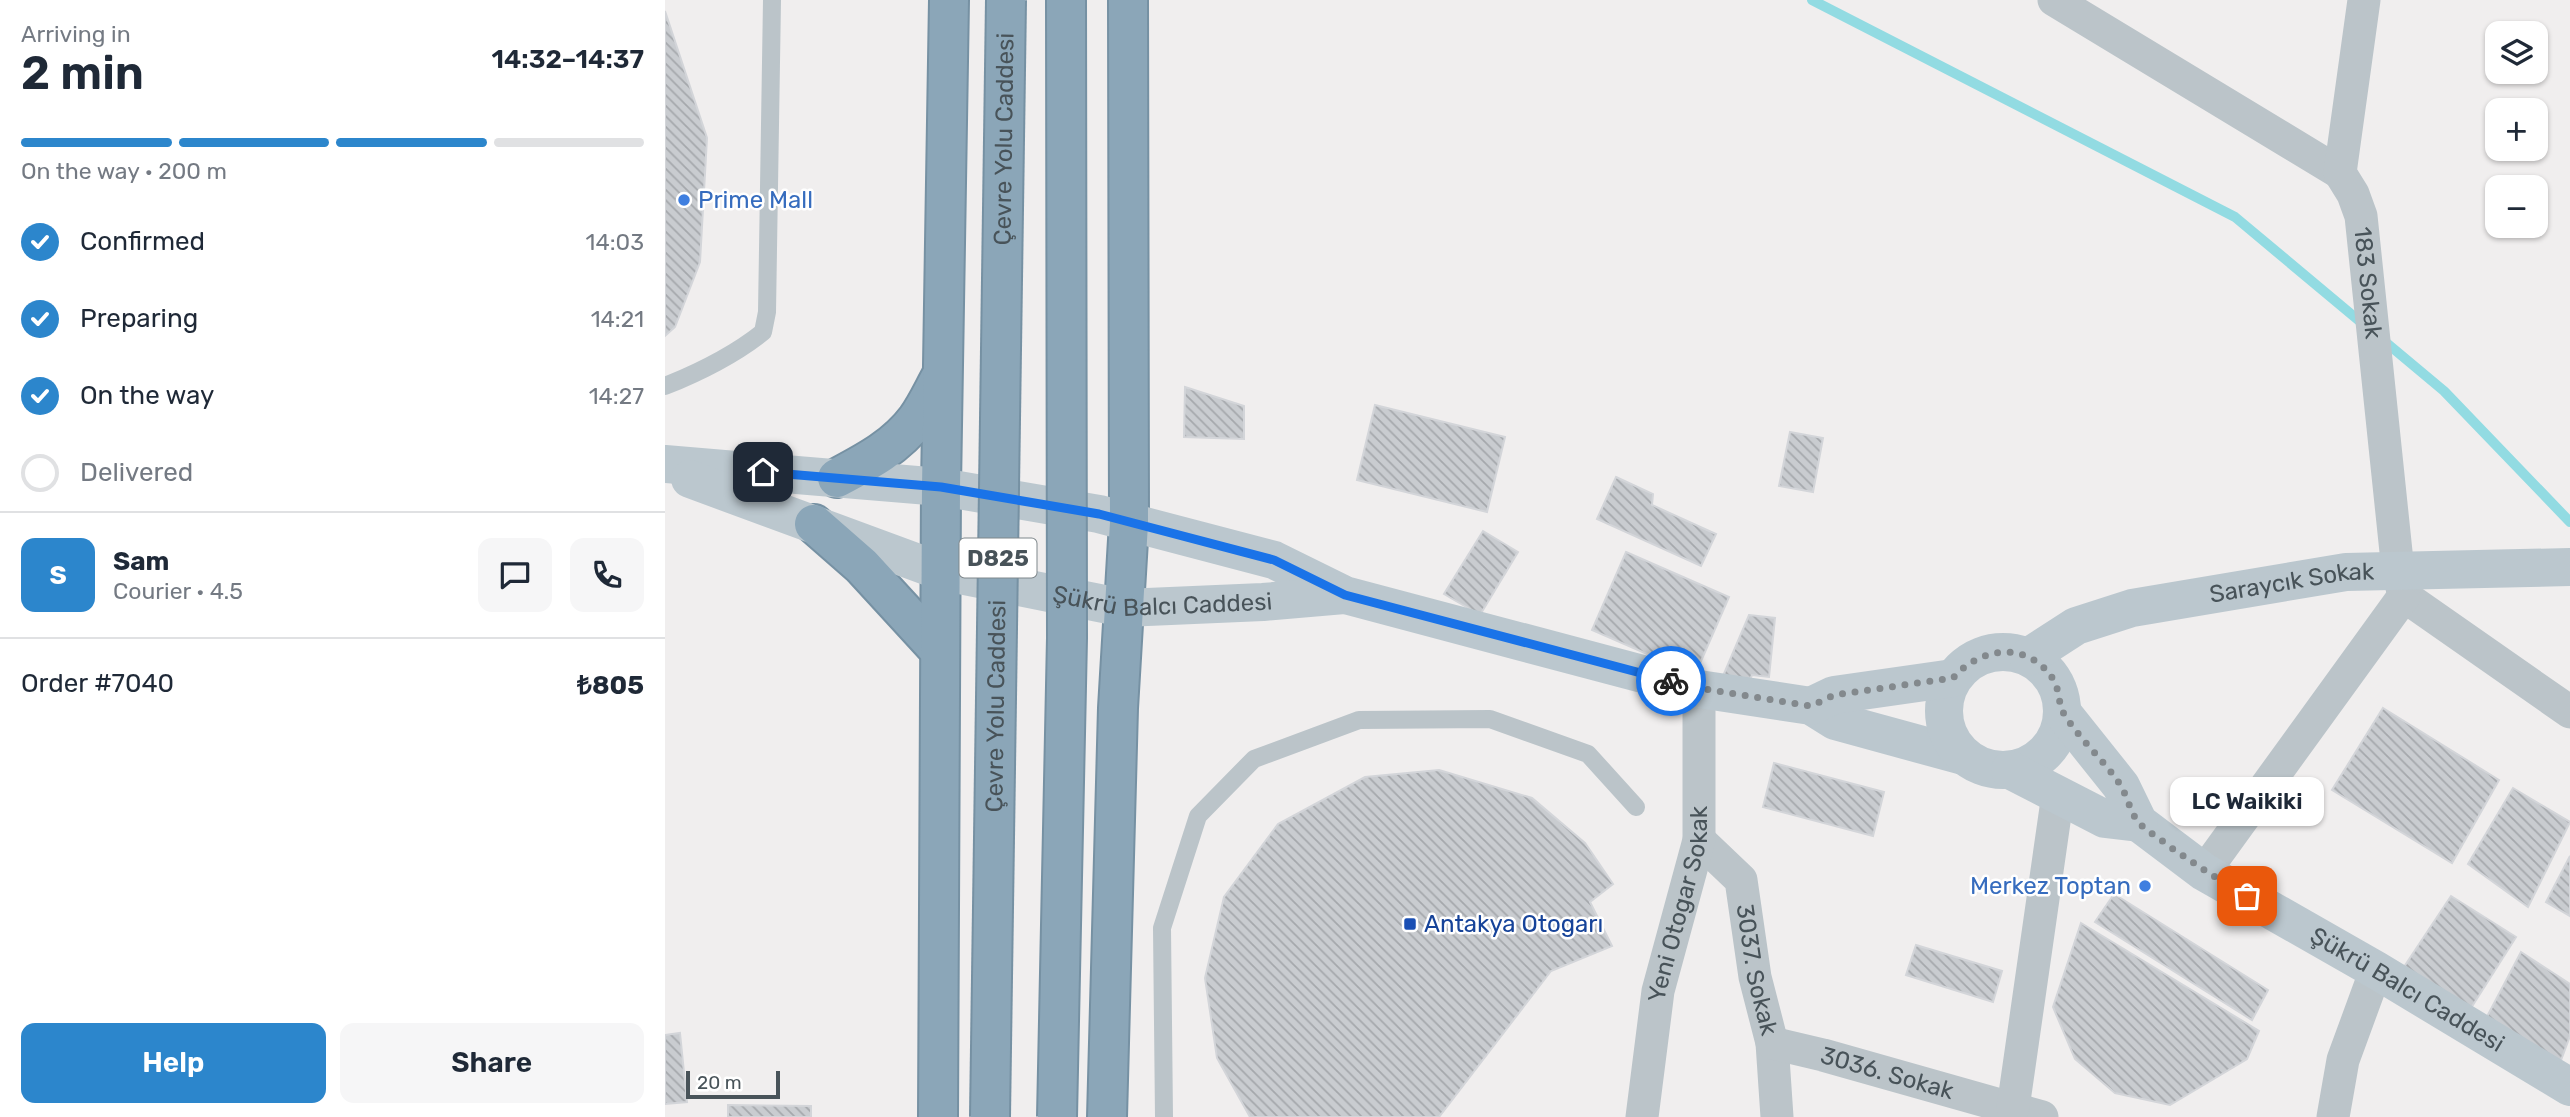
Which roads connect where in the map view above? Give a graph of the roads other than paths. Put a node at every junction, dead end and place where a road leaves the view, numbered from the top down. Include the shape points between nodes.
1 (772, 0) edge
2 (949, 0) edge
3 (1006, 0) edge
4 (1066, 0) edge
5 (1128, 0) edge
6 (2054, 0) edge
7 (2364, 0) edge
8 (2340, 173) junction
9 (943, 373) junction
10 (665, 386) edge
11 (665, 464) edge
12 (665, 470) edge
13 (837, 478) junction
14 (941, 487) junction
15 (1129, 523) junction
16 (814, 524) junction
17 (2570, 566) edge
18 (940, 571) junction
19 (2401, 584) junction
20 (1345, 595) junction
21 (1124, 608) junction
22 (940, 651) junction
23 (2028, 657) junction
24 (1953, 678) junction
25 (1699, 688) junction
26 (1811, 706) junction
27 (2062, 712) junction
28 (2570, 712) edge
29 (1963, 756) junction
30 (2010, 770) junction
31 (2058, 794) junction
32 (1636, 807) dead end
33 (2139, 823) junction
34 (1699, 840) junction
35 (2204, 872) junction
36 (2376, 970) junction
37 (1772, 1043) junction
38 (2570, 1087) edge
39 (2028, 1112) edge
40 (937, 1117) edge
41 (990, 1117) edge
42 (1057, 1117) edge
43 (1107, 1117) edge
44 (1164, 1117) edge
45 (1642, 1117) edge
46 (1777, 1117) edge
47 (2333, 1117) edge

1 - 10 lane via 763,332 703,371
2 - 9 highway
3 - 41 highway, Çevre Yolu Caddesi / D825, bridge
4 - 42 highway, D825, bridge via 1067,638
5 - 15 highway
6 - 8 street
7 - 8 street
8 - 19 street, 183 Sokak via 2361,216
9 - 13 highway via 917,418 899,438 878,456
9 - 14 highway
11 - 13 street, Şükrü Balcı Caddesi
12 - 16 street, Şükrü Balcı Caddesi
13 - 14 street, Şükrü Balcı Caddesi
14 - 15 street, Şükrü Balcı Caddesi
14 - 18 highway
15 - 20 street, Şükrü Balcı Caddesi via 1274,560
15 - 21 highway
16 - 18 street, Şükrü Balcı Caddesi
16 - 22 highway via 862,566
17 - 19 street, Saraycık Sokak
18 - 21 street, Şükrü Balcı Caddesi
18 - 22 highway
19 - 23 street, Saraycık Sokak via 2346,572 2132,608 2076,626
19 - 28 street
19 - 35 street
20 - 21 street, Şükrü Balcı Caddesi
20 - 25 street, Şükrü Balcı Caddesi
21 - 43 highway
22 - 40 highway
23 - 24 street via 1995,652 1964,666
23 - 27 street via 2053,680
24 - 26 street, Şükrü Balcı Caddesi via 1834,695
24 - 29 street via 1943,711 1945,727
25 - 26 street, Şükrü Balcı Caddesi
25 - 34 street, Yeni Otogar Sokak
26 - 29 street, Şükrü Balcı Caddesi via 1835,721
27 - 30 street via 2060,728 2047,750 2027,766
27 - 33 street, Şükrü Balcı Caddesi via 2121,786
29 - 30 street via 1993,770
30 - 31 street, Şükrü Balcı Caddesi
31 - 33 street, Şükrü Balcı Caddesi via 2105,819
31 - 39 street
32 - 44 lane via 1588,754 1490,719 1359,720 1254,759 1198,816 1162,928
33 - 35 street, Şükrü Balcı Caddesi
34 - 37 street, 3037. Sokak via 1741,880 1755,977
34 - 45 street, Yeni Otogar Sokak via 1658,991
35 - 36 street, Şükrü Balcı Caddesi
36 - 38 street, Şükrü Balcı Caddesi
36 - 47 street via 2343,1060
37 - 39 street, 3036. Sokak
37 - 46 street, 3037. Sokak

